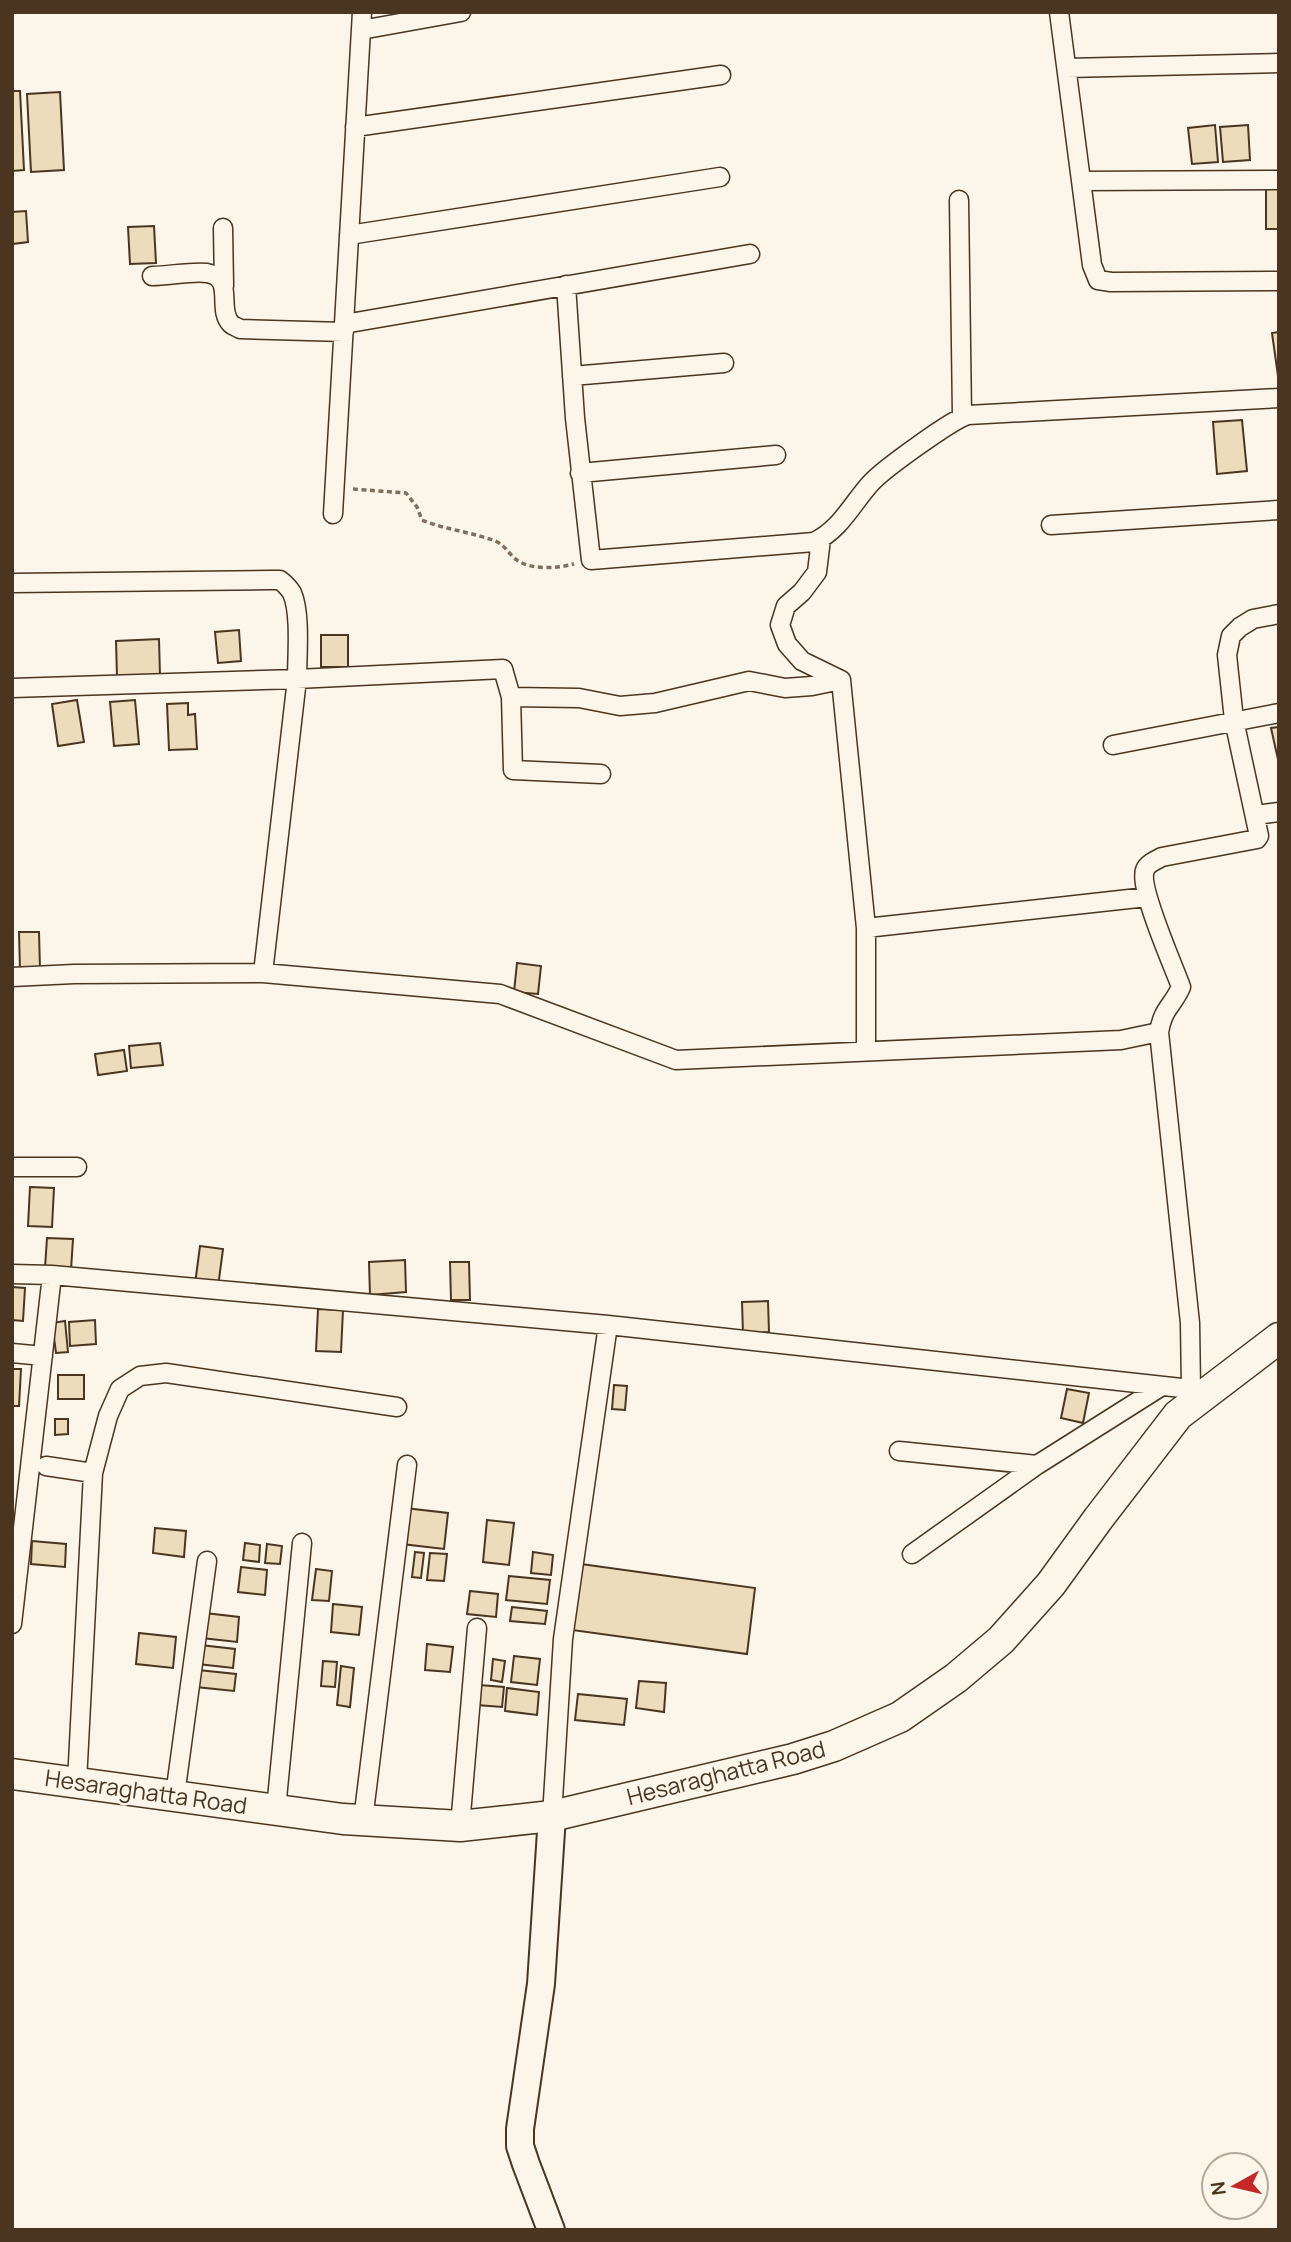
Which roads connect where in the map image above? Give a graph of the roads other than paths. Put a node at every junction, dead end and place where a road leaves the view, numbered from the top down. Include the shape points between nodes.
1 (461, 12) edge
2 (1059, 12) edge
3 (362, 21) edge
4 (1279, 63) edge
5 (1067, 68) junction
6 (721, 75) dead end
7 (355, 127) junction
8 (720, 177) dead end
9 (1279, 180) edge
10 (1082, 181) junction
11 (959, 201) dead end
12 (223, 228) dead end
13 (349, 235) junction
14 (750, 254) dead end
15 (152, 276) dead end
16 (1279, 281) edge
17 (566, 285) junction
18 (224, 286) junction
19 (344, 328) junction
20 (724, 363) dead end
21 (572, 376) junction
22 (1279, 398) edge
23 (962, 416) junction
24 (776, 455) dead end
25 (580, 473) junction
26 (1279, 510) edge
27 (333, 514) dead end
28 (1051, 525) dead end
29 (821, 538) junction
30 (12, 583) edge
31 (1279, 614) edge
32 (297, 679) junction
33 (841, 680) junction
34 (12, 688) edge
35 (511, 697) junction
36 (1279, 713) edge
37 (1234, 720) junction
38 (1113, 745) dead end
39 (601, 774) dead end
40 (1279, 812) edge
41 (1255, 816) junction
42 (1147, 897) junction
43 (866, 928) junction
44 (264, 973) junction
45 (12, 977) edge
46 (1159, 1032) junction
47 (866, 1051) junction
48 (12, 1167) edge
49 (76, 1167) dead end
50 (12, 1274) edge
51 (52, 1275) junction
52 (608, 1325) junction
53 (1279, 1338) edge
54 (12, 1353) edge
55 (43, 1356) junction
56 (1162, 1386) junction
57 (1200, 1390) junction
58 (397, 1407) dead end
59 (899, 1451) dead end
60 (407, 1465) dead end
61 (1037, 1465) junction
62 (46, 1466) dead end
63 (93, 1473) junction
64 (302, 1544) dead end
65 (912, 1554) dead end
66 (207, 1561) dead end
67 (12, 1624) edge
68 (477, 1628) dead end
69 (12, 1774) edge
70 (77, 1782) junction
71 (175, 1795) junction
72 (276, 1809) junction
73 (552, 1816) junction
74 (363, 1820) junction
75 (460, 1826) junction
76 (551, 2230) edge

1 - 3 street
2 - 5 street
3 - 7 street
4 - 5 street
5 - 10 street
6 - 7 street
7 - 13 street
8 - 13 street
9 - 10 street
10 - 16 street via 1092,265 1098,280
11 - 23 street
12 - 18 street
13 - 19 street
14 - 17 street
15 - 18 street via 208,273
17 - 19 street
17 - 21 street
18 - 19 street via 225,314 230,324 240,329
19 - 27 street
20 - 21 street
21 - 25 street
22 - 23 street
23 - 29 street via 872,482 836,527
24 - 25 street
25 - 29 street via 590,560
26 - 28 street
29 - 33 street via 817,572 786,606 780,625 787,645 802,661
30 - 32 street via 281,580 295,602
31 - 37 street via 1253,619 1231,636 1227,655
32 - 34 street
32 - 35 street via 503,669
32 - 44 street
33 - 35 street via 785,688 749,681 655,703 620,706 579,698
33 - 43 street
35 - 39 street via 513,771
36 - 37 street
37 - 38 street
37 - 41 street
40 - 41 street
41 - 42 street via 1257,839 1162,857 1150,864 1143,880
42 - 43 street
42 - 46 street via 1181,987 1162,1015
43 - 47 street
44 - 45 street
44 - 47 street via 500,993 676,1060
46 - 47 street via 1121,1040
46 - 57 street
48 - 49 street
50 - 51 street
51 - 52 street
51 - 55 street
52 - 56 street
52 - 73 street via 564,1639
53 - 57 main road, Hesaraghatta Road
54 - 55 street
55 - 67 street
56 - 57 street
56 - 61 street
57 - 73 main road, Hesaraghatta Road via 1051,1584 1001,1640 900,1717 793,1759
58 - 63 street via 166,1373 140,1376 120,1389
59 - 61 street
60 - 74 street
61 - 65 street
62 - 63 street
63 - 70 street
64 - 72 street
66 - 71 street
68 - 75 street
69 - 70 main road, Hesaraghatta Road
70 - 71 main road, Hesaraghatta Road
71 - 72 main road, Hesaraghatta Road
72 - 74 main road, Hesaraghatta Road
73 - 75 main road, Hesaraghatta Road
73 - 76 street via 541,1984 520,2129 520,2146
74 - 75 main road, Hesaraghatta Road

